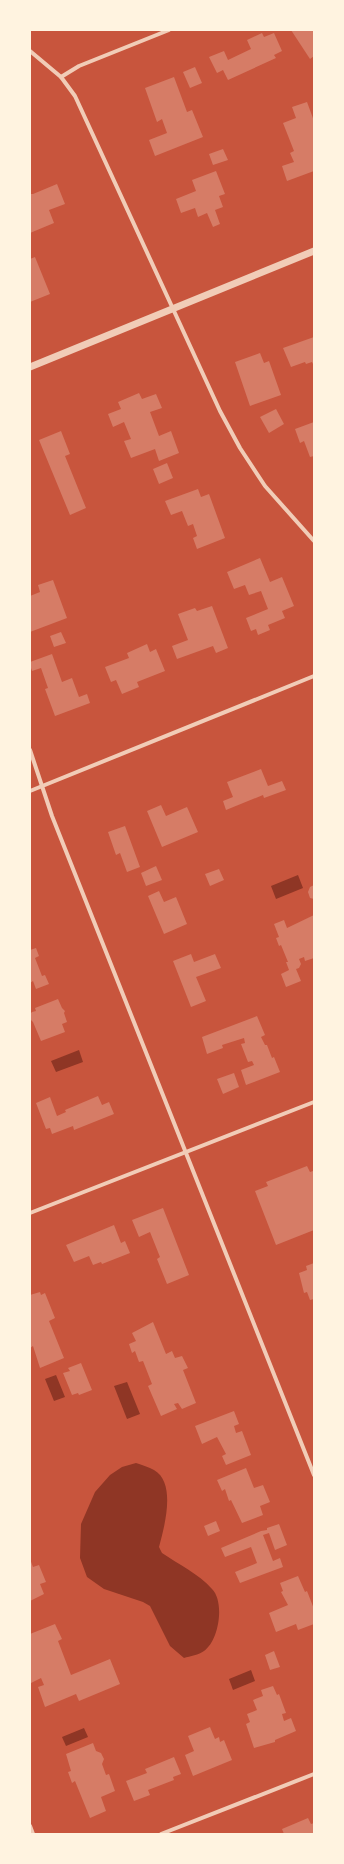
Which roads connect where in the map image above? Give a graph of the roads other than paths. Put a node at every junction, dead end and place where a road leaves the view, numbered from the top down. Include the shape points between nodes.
1 (169, 30) edge
2 (30, 51) edge
3 (61, 77) junction
4 (314, 251) edge
5 (172, 309) junction
6 (30, 367) edge
7 (314, 541) edge
8 (314, 676) edge
9 (30, 750) edge
10 (42, 786) junction
11 (30, 790) edge
12 (314, 1102) edge
13 (186, 1152) junction
14 (30, 1213) edge
15 (314, 1475) edge
16 (314, 1774) edge
17 (30, 1826) edge
18 (33, 1834) edge
19 (161, 1834) edge

1 - 3 street via 79,66
2 - 3 street
3 - 5 street via 74,96
4 - 5 street
5 - 6 street
5 - 7 street via 240,448 265,486
8 - 10 street
9 - 10 street
10 - 11 street
10 - 13 street
12 - 13 street
13 - 14 street
13 - 15 street
16 - 19 street
17 - 18 street

